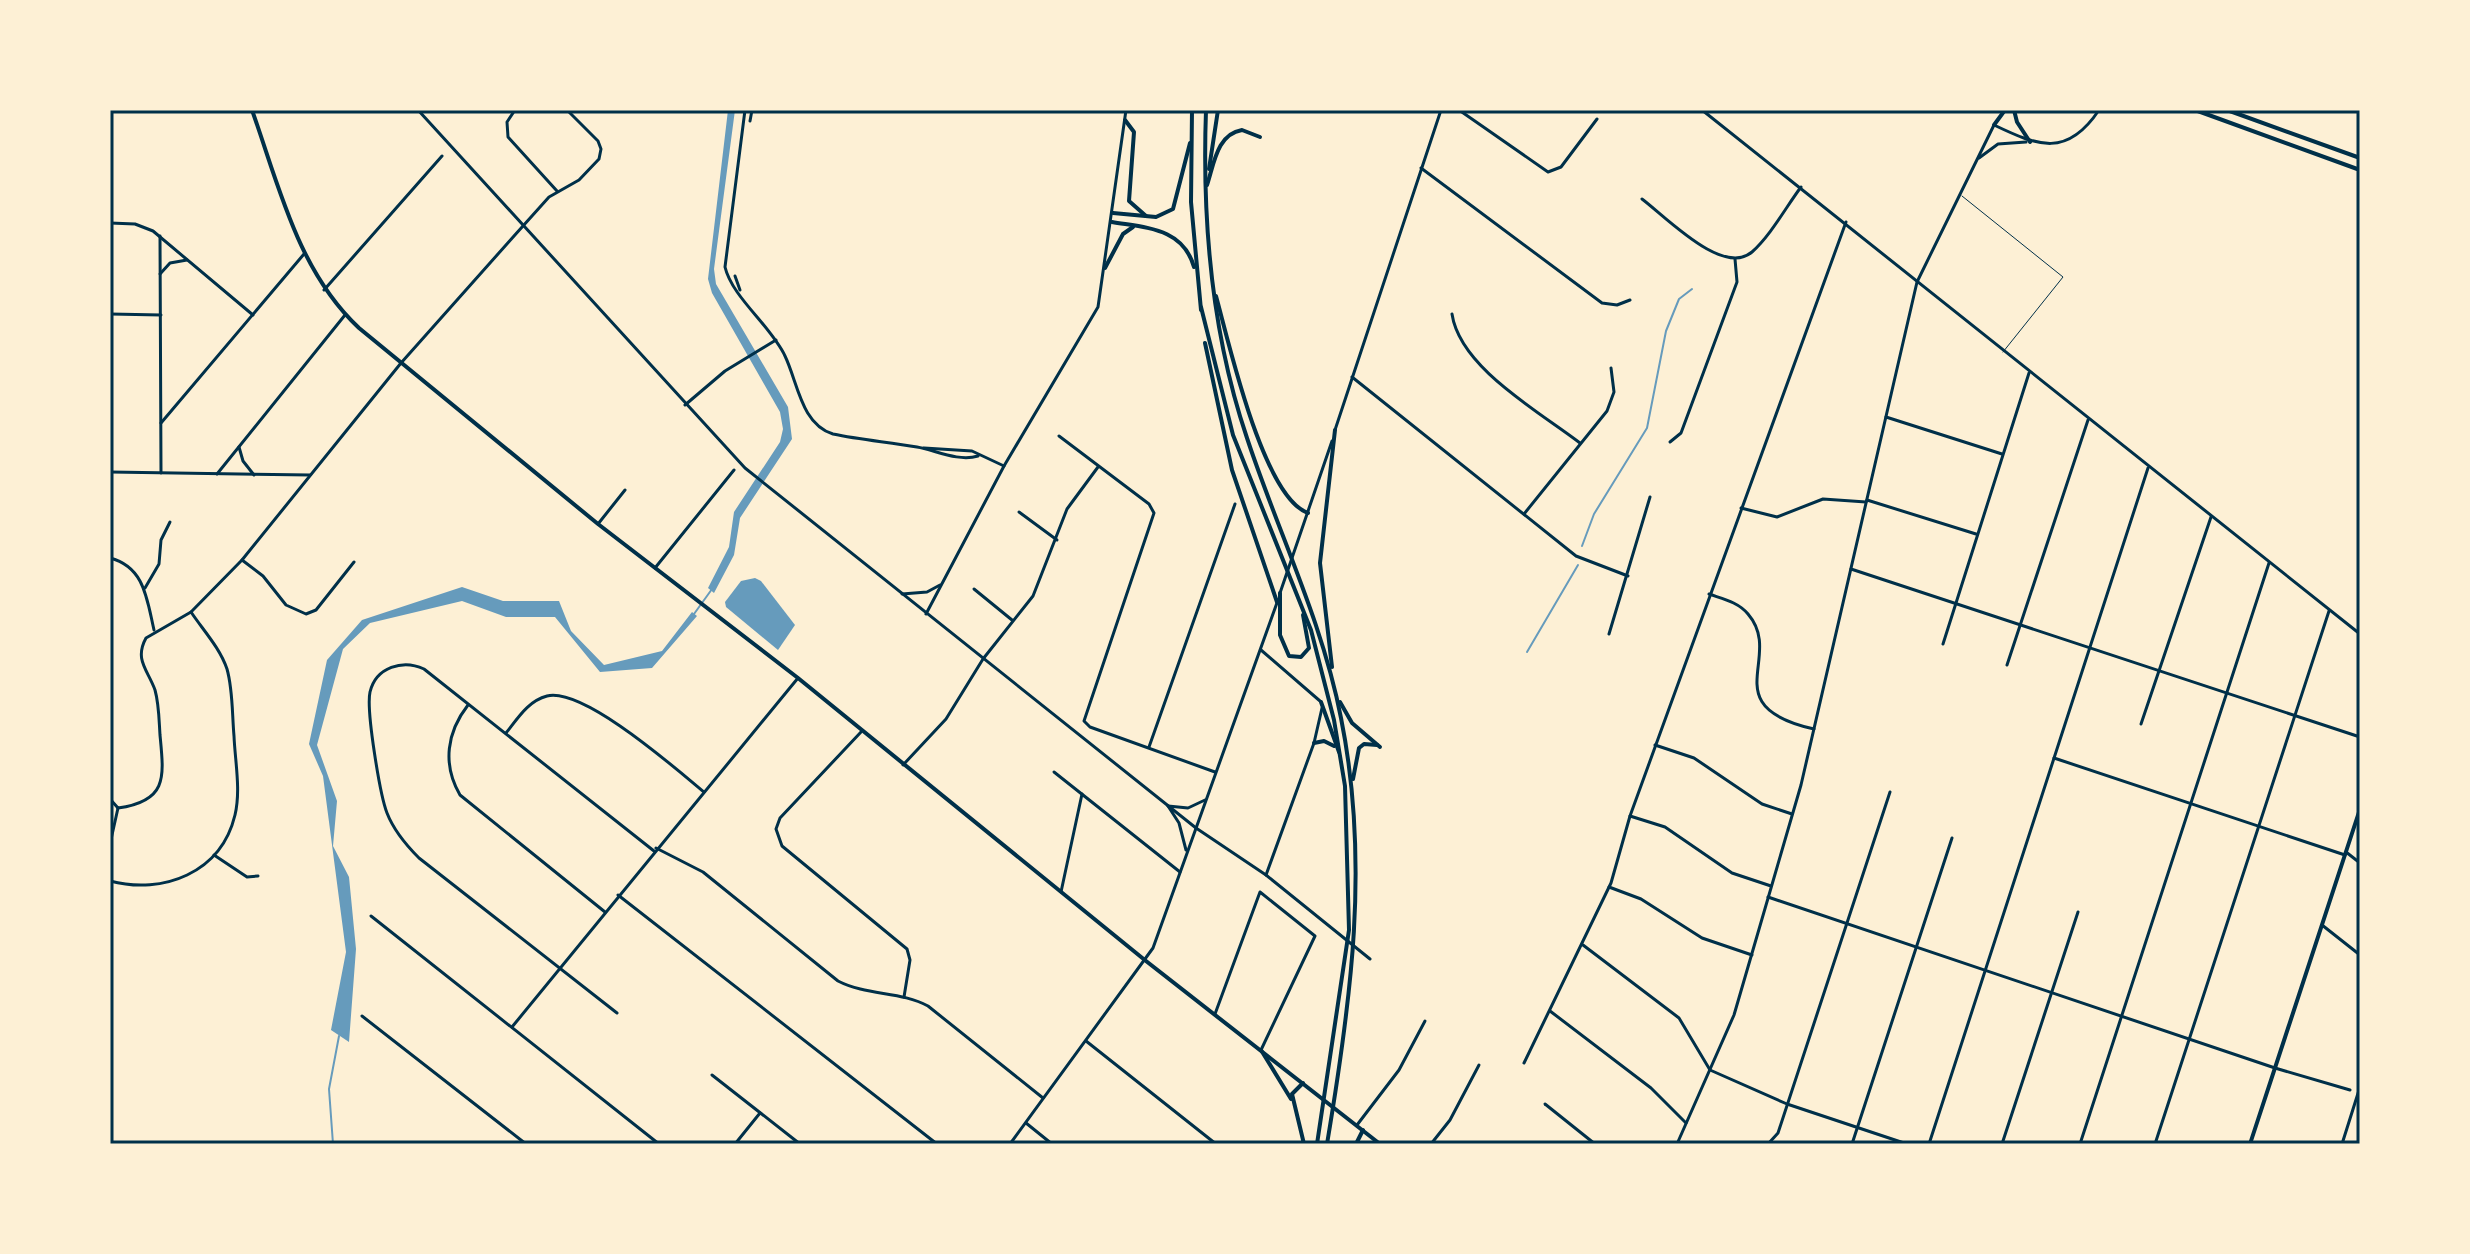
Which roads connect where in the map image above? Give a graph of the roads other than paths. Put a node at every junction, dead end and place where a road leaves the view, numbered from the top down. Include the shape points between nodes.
1 (252, 110) edge
2 (418, 110) edge
3 (515, 110) edge
4 (567, 110) edge
5 (745, 110) edge
6 (752, 110) edge
7 (1126, 110) edge
8 (1192, 110) edge
9 (1206, 110) edge
10 (1218, 110) edge
11 (1441, 110) edge
12 (1459, 110) edge
13 (1702, 110) edge
14 (2003, 110) edge
15 (2014, 110) edge
16 (2099, 110) edge
17 (2195, 110) edge
18 (2227, 110) edge
19 (1597, 119) dead end
20 (1125, 120) junction
21 (750, 121) dead end
22 (1994, 125) junction
23 (1193, 133) junction
24 (1260, 137) dead end
25 (2030, 142) junction
26 (442, 156) dead end
27 (2360, 158) edge
28 (1976, 160) junction
29 (1421, 168) junction
30 (2360, 170) edge
31 (1206, 187) junction
32 (1801, 187) junction
33 (557, 191) junction
34 (1960, 194) junction
35 (1642, 199) dead end
36 (1113, 213) junction
37 (1147, 218) junction
38 (1112, 222) junction
39 (1846, 222) junction
40 (110, 223) edge
41 (523, 225) junction
42 (1135, 226) junction
43 (160, 236) junction
44 (304, 254) junction
45 (1735, 259) junction
46 (188, 260) junction
47 (1105, 268) junction
48 (160, 274) junction
49 (735, 276) dead end
50 (1211, 279) junction
51 (1198, 281) junction
52 (1917, 282) junction
53 (324, 290) junction
54 (741, 294) junction
55 (1630, 300) dead end
56 (1201, 307) junction
57 (110, 314) edge
58 (1452, 314) dead end
59 (161, 315) junction
60 (253, 315) junction
61 (345, 315) junction
62 (777, 340) junction
63 (2003, 352) junction
64 (401, 363) junction
65 (1611, 368) dead end
66 (2029, 373) junction
67 (1352, 377) junction
68 (685, 405) junction
69 (1886, 417) junction
70 (2088, 420) junction
71 (161, 423) junction
72 (1335, 430) junction
73 (1059, 436) dead end
74 (1670, 442) dead end
75 (1580, 443) junction
76 (239, 447) junction
77 (2002, 454) junction
78 (1004, 466) junction
79 (1098, 467) junction
80 (2148, 468) junction
81 (734, 470) dead end
82 (110, 472) edge
83 (161, 473) junction
84 (217, 474) junction
85 (254, 475) junction
86 (310, 475) junction
87 (625, 490) dead end
88 (1650, 497) dead end
89 (1867, 501) junction
90 (1235, 504) dead end
91 (1741, 508) junction
92 (1019, 512) dead end
93 (1308, 513) junction
94 (1523, 514) junction
95 (2211, 517) junction
96 (170, 522) dead end
97 (598, 524) junction
98 (1976, 534) junction
99 (1057, 540) junction
100 (110, 558) edge
101 (242, 560) junction
102 (354, 562) dead end
103 (2269, 563) junction
104 (655, 568) junction
105 (1851, 569) junction
106 (1628, 576) junction
107 (943, 583) junction
108 (144, 589) junction
109 (974, 589) dead end
110 (1280, 593) junction
111 (900, 594) junction
112 (1709, 594) junction
113 (1301, 600) junction
114 (1277, 602) junction
115 (1954, 602) junction
116 (2329, 611) junction
117 (191, 612) junction
118 (926, 614) junction
119 (1012, 620) junction
120 (2022, 625) junction
121 (154, 630) junction
122 (1609, 634) dead end
123 (2360, 634) edge
124 (1943, 644) dead end
125 (2089, 647) junction
126 (1261, 650) junction
127 (983, 659) junction
128 (2007, 665) dead end
129 (2159, 670) junction
130 (1332, 674) junction
131 (798, 678) junction
132 (1336, 693) junction
133 (2229, 693) junction
134 (1321, 702) junction
135 (469, 705) junction
136 (2296, 715) junction
137 (2141, 724) dead end
138 (1814, 729) junction
139 (861, 732) junction
140 (506, 734) junction
141 (2360, 737) edge
142 (1314, 743) junction
143 (1655, 745) junction
144 (1149, 747) junction
145 (1338, 751) junction
146 (2054, 758) junction
147 (903, 765) junction
148 (1054, 772) dead end
149 (1215, 772) junction
150 (1352, 785) junction
151 (704, 792) junction
152 (1890, 792) dead end
153 (1082, 794) junction
154 (110, 799) edge
155 (1205, 800) junction
156 (2192, 803) junction
157 (1168, 806) junction
158 (118, 808) junction
159 (2360, 809) edge
160 (1792, 814) junction
161 (1630, 816) junction
162 (2259, 826) junction
163 (1196, 828) junction
164 (1952, 838) dead end
165 (110, 844) edge
166 (655, 850) junction
167 (2346, 853) junction
168 (1186, 854) junction
169 (214, 855) junction
170 (2360, 863) edge
171 (1180, 872) junction
172 (1266, 875) junction
173 (258, 876) dead end
174 (110, 881) edge
175 (1771, 886) junction
176 (1609, 887) junction
177 (1061, 892) junction
178 (618, 895) junction
179 (1768, 897) junction
180 (605, 912) junction
181 (2078, 912) dead end
182 (371, 916) dead end
183 (1847, 924) junction
184 (2322, 925) junction
185 (1582, 944) junction
186 (1916, 947) junction
187 (1752, 955) junction
188 (2360, 955) edge
189 (1370, 959) dead end
190 (1146, 961) junction
191 (559, 968) junction
192 (1986, 971) junction
193 (2052, 993) junction
194 (904, 997) junction
195 (1550, 1011) junction
196 (617, 1013) dead end
197 (1215, 1014) junction
198 (362, 1016) dead end
199 (2121, 1016) junction
200 (1425, 1021) dead end
201 (512, 1027) junction
202 (2190, 1039) junction
203 (1086, 1041) junction
204 (1261, 1050) junction
205 (1524, 1063) dead end
206 (1479, 1065) dead end
207 (2275, 1068) junction
208 (1710, 1070) junction
209 (712, 1075) dead end
210 (1303, 1083) junction
211 (2360, 1087) edge
212 (2350, 1090) dead end
213 (1044, 1099) junction
214 (1292, 1103) junction
215 (1545, 1104) dead end
216 (1787, 1104) junction
217 (760, 1113) junction
218 (1026, 1123) junction
219 (1686, 1123) junction
220 (1357, 1125) junction
221 (1857, 1127) junction
222 (1363, 1130) junction
223 (526, 1144) edge
224 (659, 1144) edge
225 (735, 1144) edge
226 (800, 1144) edge
227 (937, 1144) edge
228 (1010, 1144) edge
229 (1052, 1144) edge
230 (1216, 1144) edge
231 (1304, 1144) edge
232 (1317, 1144) edge
233 (1327, 1144) edge
234 (1356, 1144) edge
235 (1380, 1144) edge
236 (1431, 1144) edge
237 (1595, 1144) edge
238 (1677, 1144) edge
239 (1768, 1144) edge
240 (1852, 1144) edge
241 (1907, 1144) edge
242 (1929, 1144) edge
243 (2002, 1144) edge
244 (2080, 1144) edge
245 (2155, 1144) edge
246 (2250, 1144) edge
247 (2342, 1144) edge

1 - 44 main road
2 - 41 street
3 - 33 street via 507,122 508,137
4 - 33 street via 598,141 601,154 579,180
5 - 54 street via 725,259 726,273
6 - 21 street
7 - 20 street
8 - 23 main road
9 - 31 main road
10 - 31 main road
11 - 29 street
12 - 19 street via 1548,172 1561,167
13 - 32 street
14 - 22 main road
15 - 25 main road
16 - 25 street via 2065,141
17 - 30 main road
18 - 27 main road
20 - 36 street
20 - 37 main road via 1134,132 1129,201
22 - 25 street
22 - 28 street
23 - 37 main road via 1176,205
23 - 51 main road via 1191,202
24 - 31 main road via 1242,130 1228,135
25 - 28 street via 1998,144
26 - 53 street
28 - 34 street
29 - 55 street via 1602,303
29 - 67 street
31 - 50 main road
32 - 39 street
32 - 45 street via 1754,250
33 - 41 street
34 - 52 street
34 - 63 lane via 2063,277
35 - 45 street via 1716,256
36 - 37 main road
36 - 38 street
38 - 42 main road
38 - 47 street
39 - 52 street
39 - 91 street
40 - 43 street via 135,224
41 - 64 street
41 - 68 street
42 - 47 main road via 1123,234
42 - 51 main road via 1179,240
43 - 46 street
43 - 48 street
44 - 53 main road
44 - 60 street
45 - 74 street via 1737,282 1681,433
46 - 48 street via 170,263
46 - 60 street
47 - 78 street via 1098,307
48 - 59 street
49 - 54 street
50 - 93 main road via 1264,452 1290,503
50 - 130 main road via 1219,336 1243,425
51 - 56 main road
52 - 63 street
52 - 69 street
53 - 61 main road
54 - 62 street
56 - 113 main road via 1233,435
56 - 114 main road via 1232,470
57 - 59 street
58 - 75 street via 1455,329 1483,369
59 - 71 street
60 - 71 street
61 - 64 main road
61 - 76 street
62 - 68 street via 710,382
62 - 78 street via 809,416 821,429 962,450
63 - 66 street
64 - 86 street
64 - 97 main road
65 - 75 street via 1611,403
66 - 70 street
66 - 77 street
67 - 72 street
67 - 94 street
68 - 111 street via 767,488
69 - 77 street
69 - 89 street
70 - 80 street
70 - 120 street
71 - 83 street
72 - 93 street
72 - 130 main road via 1320,563
73 - 79 street
75 - 94 street
76 - 84 street
76 - 85 street
77 - 98 street
78 - 107 street
79 - 99 street via 1067,509
79 - 144 street via 1149,504 1153,521 1084,721
80 - 95 street
80 - 125 street
81 - 104 street
82 - 83 street
83 - 84 street
84 - 85 street
85 - 86 street
86 - 101 street
87 - 97 street
88 - 106 street
89 - 91 street via 1823,499 1777,517
89 - 98 street
89 - 105 street
90 - 144 street
91 - 112 street
92 - 99 street
93 - 110 street
94 - 106 street via 1588,563
95 - 103 street
95 - 129 street
96 - 108 street via 161,540 159,564
97 - 104 main road
98 - 115 street
99 - 119 street via 1033,596
100 - 108 street via 129,566
101 - 102 street via 286,605 306,614 316,610
101 - 117 street
103 - 116 street
103 - 133 street
104 - 131 main road
105 - 115 street
105 - 138 street
106 - 122 street
107 - 111 street via 927,592
107 - 118 street
108 - 121 street
109 - 119 street
110 - 113 main road via 1281,646 1295,658 1309,648
110 - 114 street
111 - 118 street
112 - 138 street via 1736,604 1753,620 1759,692 1766,707 1780,720
112 - 143 street
113 - 145 main road via 1324,675
114 - 126 street
115 - 120 street
115 - 124 street
116 - 123 street
116 - 136 street
117 - 121 street
117 - 169 street via 222,657 230,683 237,801 227,836
118 - 127 street
119 - 127 street
120 - 125 street
120 - 128 street
121 - 158 street via 140,660 157,701 161,782 149,800
125 - 129 street
125 - 146 street
126 - 134 street
126 - 149 street
127 - 147 street via 946,719
127 - 157 street
129 - 133 street
129 - 137 street
130 - 132 main road
131 - 139 main road
131 - 151 street
132 - 150 main road
132 - 150 main road via 1352,723 1380,747 1359,748
133 - 136 street
133 - 156 street
134 - 142 street
134 - 145 main road
135 - 140 street
135 - 180 street via 452,728 449,742 452,778 460,795
135 - 191 street via 424,669 411,665 391,667 374,681 369,703 383,800 390,819 419,858
136 - 141 street
136 - 162 street
138 - 160 street
139 - 147 main road
139 - 194 street via 780,818 777,836 782,846 907,949
140 - 151 street via 537,700 571,697 657,752
140 - 166 street
142 - 145 main road via 1328,742
142 - 172 street
143 - 160 street via 1694,758 1762,804
143 - 161 street
144 - 149 street
145 - 232 main road via 1349,844 1349,930
146 - 156 street
146 - 192 street
147 - 177 main road
148 - 153 street
149 - 155 street
150 - 233 main road via 1357,854 1354,966
151 - 166 street
152 - 183 street
153 - 171 street
153 - 177 street
154 - 158 street
155 - 157 street via 1188,808
155 - 163 street
156 - 162 street
156 - 199 street
157 - 163 street
157 - 168 street via 1182,831
158 - 165 street
159 - 167 main road
160 - 175 street
161 - 175 street via 1665,827 1732,873
161 - 176 street
162 - 167 street
162 - 202 street
163 - 168 street
163 - 172 street
164 - 186 street
166 - 178 street
166 - 194 street via 703,872 838,981
167 - 170 street
167 - 184 main road
168 - 171 street
169 - 173 street via 247,877
169 - 174 street via 186,877 161,885
171 - 190 street
172 - 189 street
175 - 179 street
176 - 185 street
176 - 187 street via 1641,899 1702,938
177 - 190 main road
178 - 180 street
178 - 227 street
179 - 183 street
179 - 187 street
180 - 191 street
181 - 193 street
182 - 201 street
183 - 186 street
183 - 216 street
184 - 188 street
184 - 207 main road
185 - 195 street
185 - 208 street via 1679,1018
186 - 192 street
186 - 221 street
187 - 208 street
190 - 197 main road
190 - 203 street
191 - 196 street
191 - 201 street
192 - 193 street
192 - 242 street
193 - 199 street
193 - 243 street
194 - 213 street via 928,1006
195 - 205 street
195 - 219 street via 1651,1088
197 - 204 main road
197 - 204 street via 1260,892 1315,936
198 - 223 street
199 - 202 street
199 - 244 street
200 - 220 street via 1399,1070
201 - 224 street
202 - 207 street
202 - 245 street
203 - 213 street
203 - 230 street
204 - 210 main road
204 - 214 main road
206 - 236 street
207 - 212 street
207 - 246 main road
208 - 216 street
208 - 219 street
209 - 217 street
210 - 214 main road via 1292,1094
210 - 220 main road
211 - 247 street
213 - 218 street
214 - 231 main road
215 - 237 street
216 - 221 street
216 - 239 street via 1778,1133
217 - 225 street
217 - 226 street
218 - 228 street
218 - 229 street
219 - 238 street
220 - 222 main road
221 - 240 street
221 - 241 street
222 - 234 main road
222 - 235 main road

